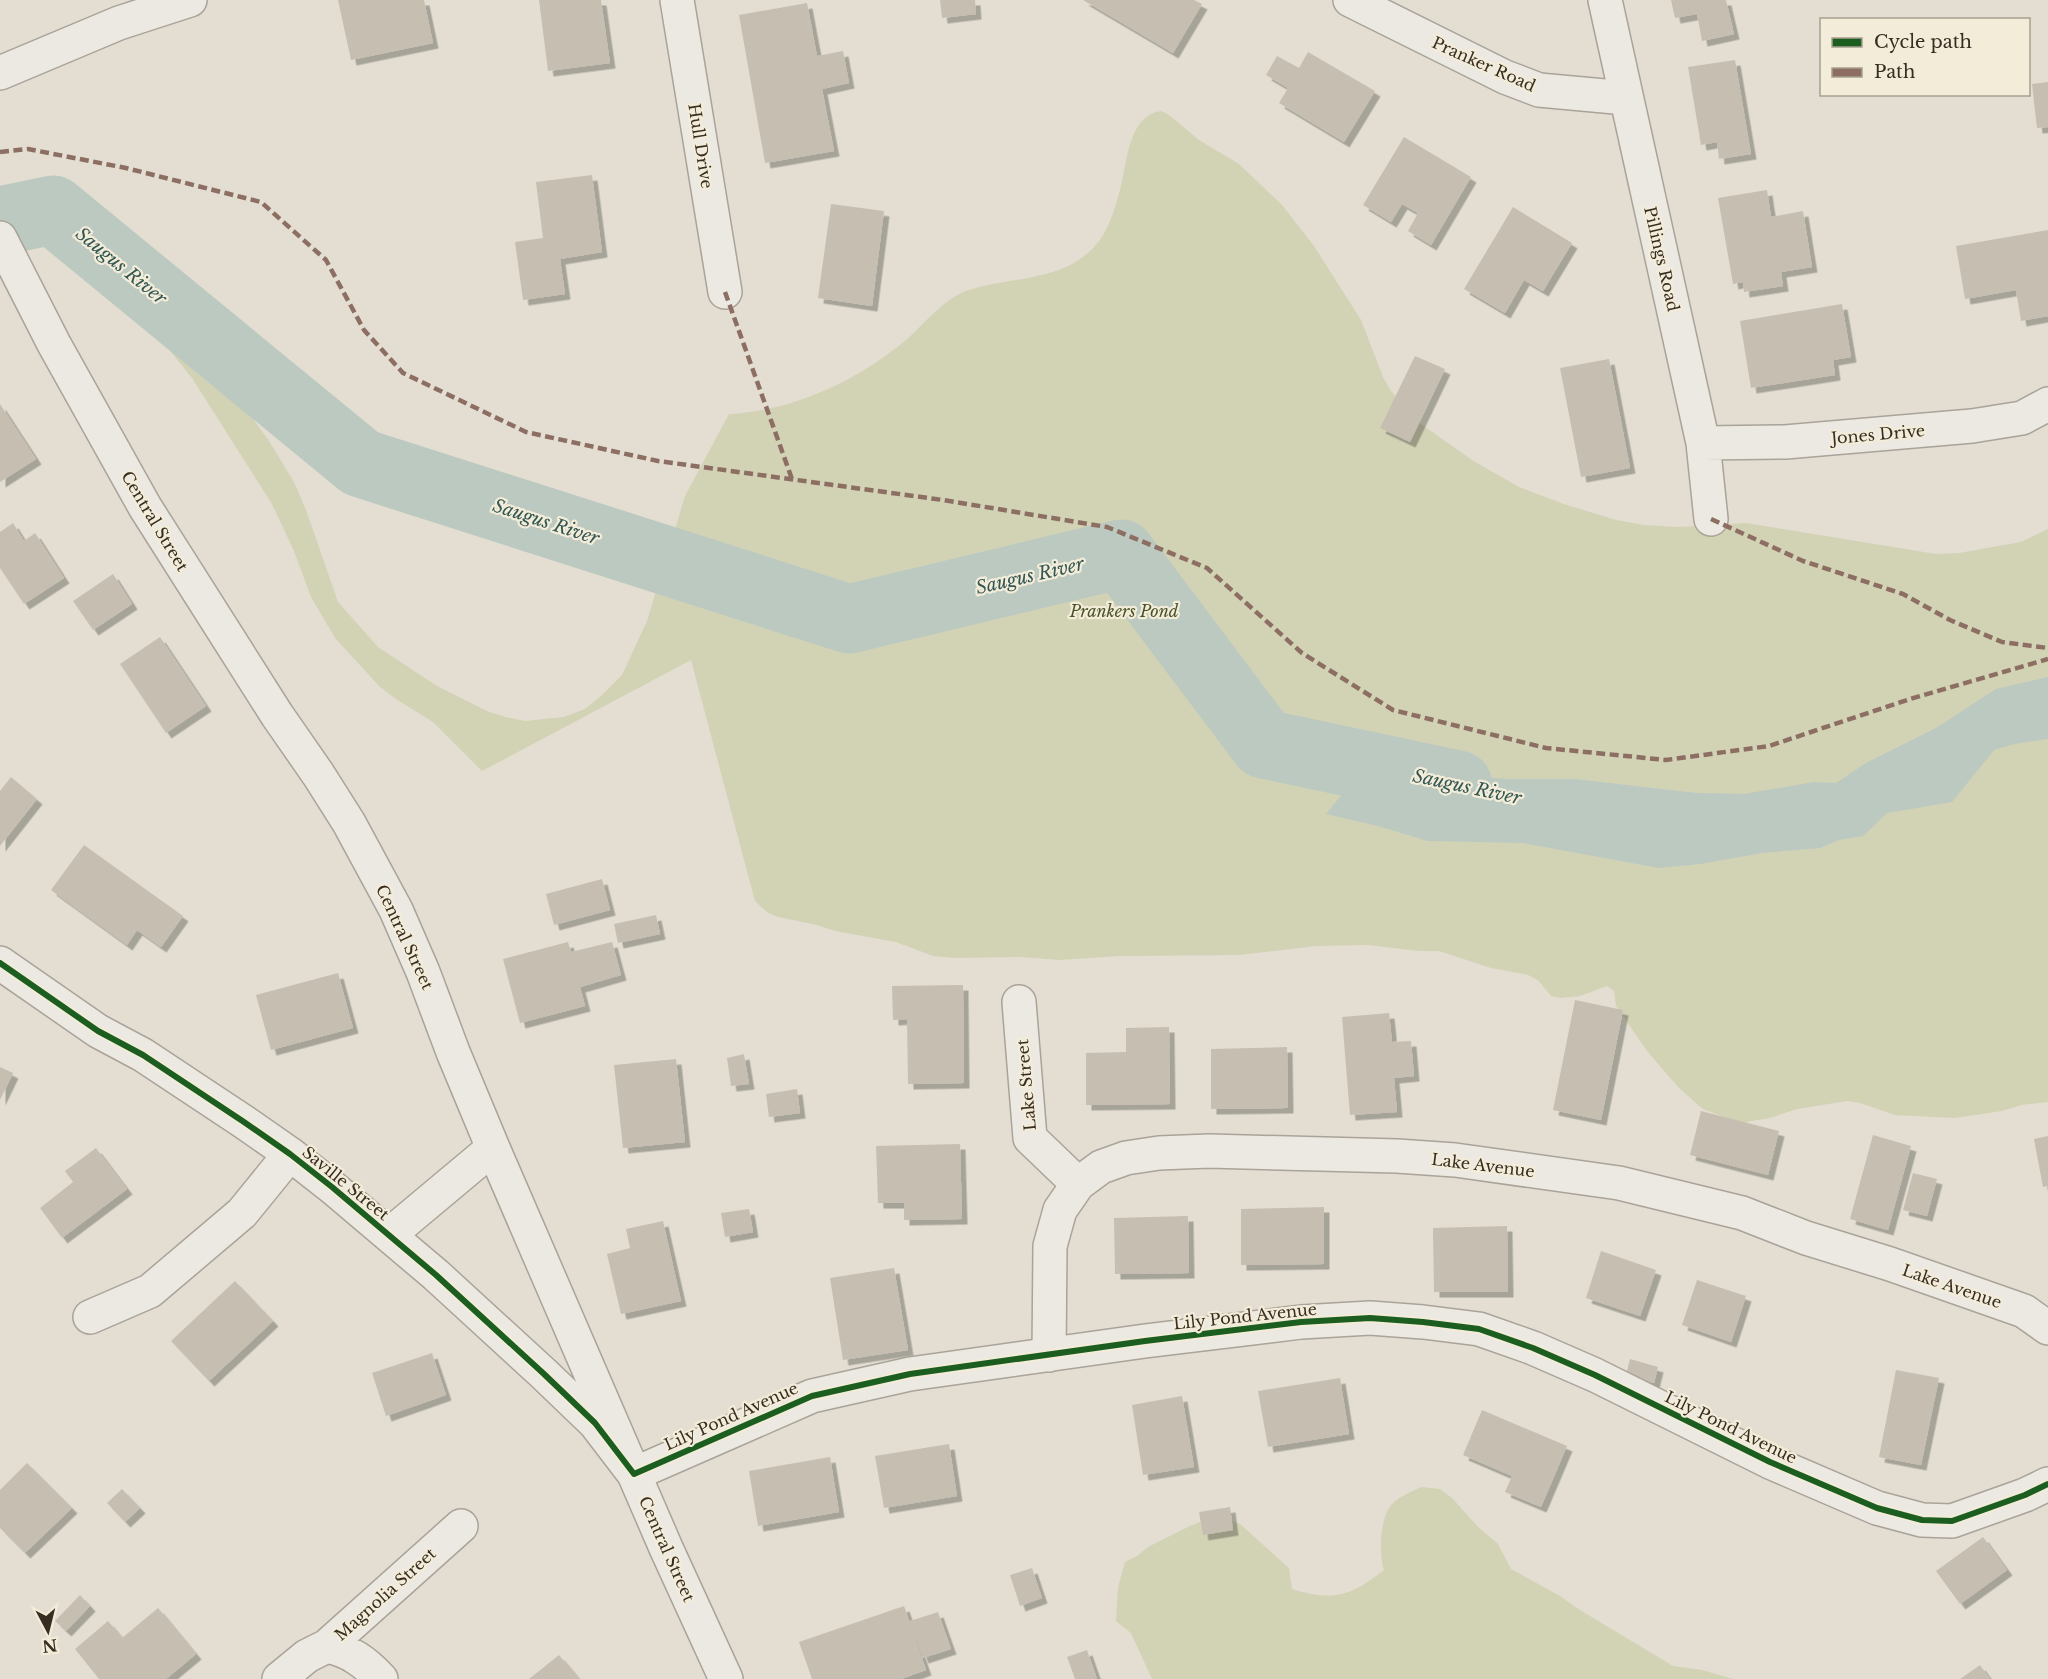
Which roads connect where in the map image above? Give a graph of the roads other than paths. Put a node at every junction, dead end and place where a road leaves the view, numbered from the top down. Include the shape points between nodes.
1 (190, 0) edge
2 (677, 0) edge
3 (1350, 0) edge
4 (1605, 0) edge
5 (0, 73) edge
6 (1626, 98) junction
7 (6, 250) edge
8 (725, 292) dead end
9 (2048, 405) edge
10 (1703, 443) junction
11 (1711, 519) dead end
12 (0, 963) edge
13 (1019, 1002) dead end
14 (493, 1148) junction
15 (290, 1154) junction
16 (1078, 1184) junction
17 (389, 1235) junction
18 (90, 1317) dead end
19 (2048, 1328) edge
20 (1049, 1354) junction
21 (634, 1474) junction
22 (2048, 1484) edge
23 (461, 1526) dead end
24 (327, 1646) junction
25 (279, 1679) edge
26 (381, 1679) edge
27 (726, 1679) edge

1 - 5 street via 119,23
2 - 8 street, Hull Drive
3 - 6 street, Pranker Road via 1539,90
4 - 6 street, Pillings Road
6 - 10 street, Pillings Road
7 - 14 street, Central Street via 146,507 349,823 396,910
9 - 10 street, Jones Drive via 2022,418 1972,426 1785,442
10 - 11 street, Pillings Road
12 - 15 street, Saville Street
13 - 16 street, Lake Street via 1030,1138
14 - 17 street
14 - 21 street, Central Street
15 - 17 street, Saville Street
15 - 18 street via 242,1213 150,1291
16 - 19 street, Lake Avenue via 1101,1167 1126,1158 1209,1151 1455,1160 1618,1183 1742,1213 2024,1311
16 - 20 street, Lake Avenue via 1060,1210 1050,1246
17 - 21 street, Saville Street via 586,1415
20 - 21 street, Lily Pond Avenue via 910,1374 812,1396
20 - 22 street, Lily Pond Avenue via 1301,1322 1370,1318 1479,1329 1595,1375 1770,1462 1877,1508 1922,1520 1952,1521
21 - 27 street, Central Street
23 - 24 street, Magnolia Street
24 - 25 street, Magnolia Street via 307,1656
24 - 26 street via 363,1661

